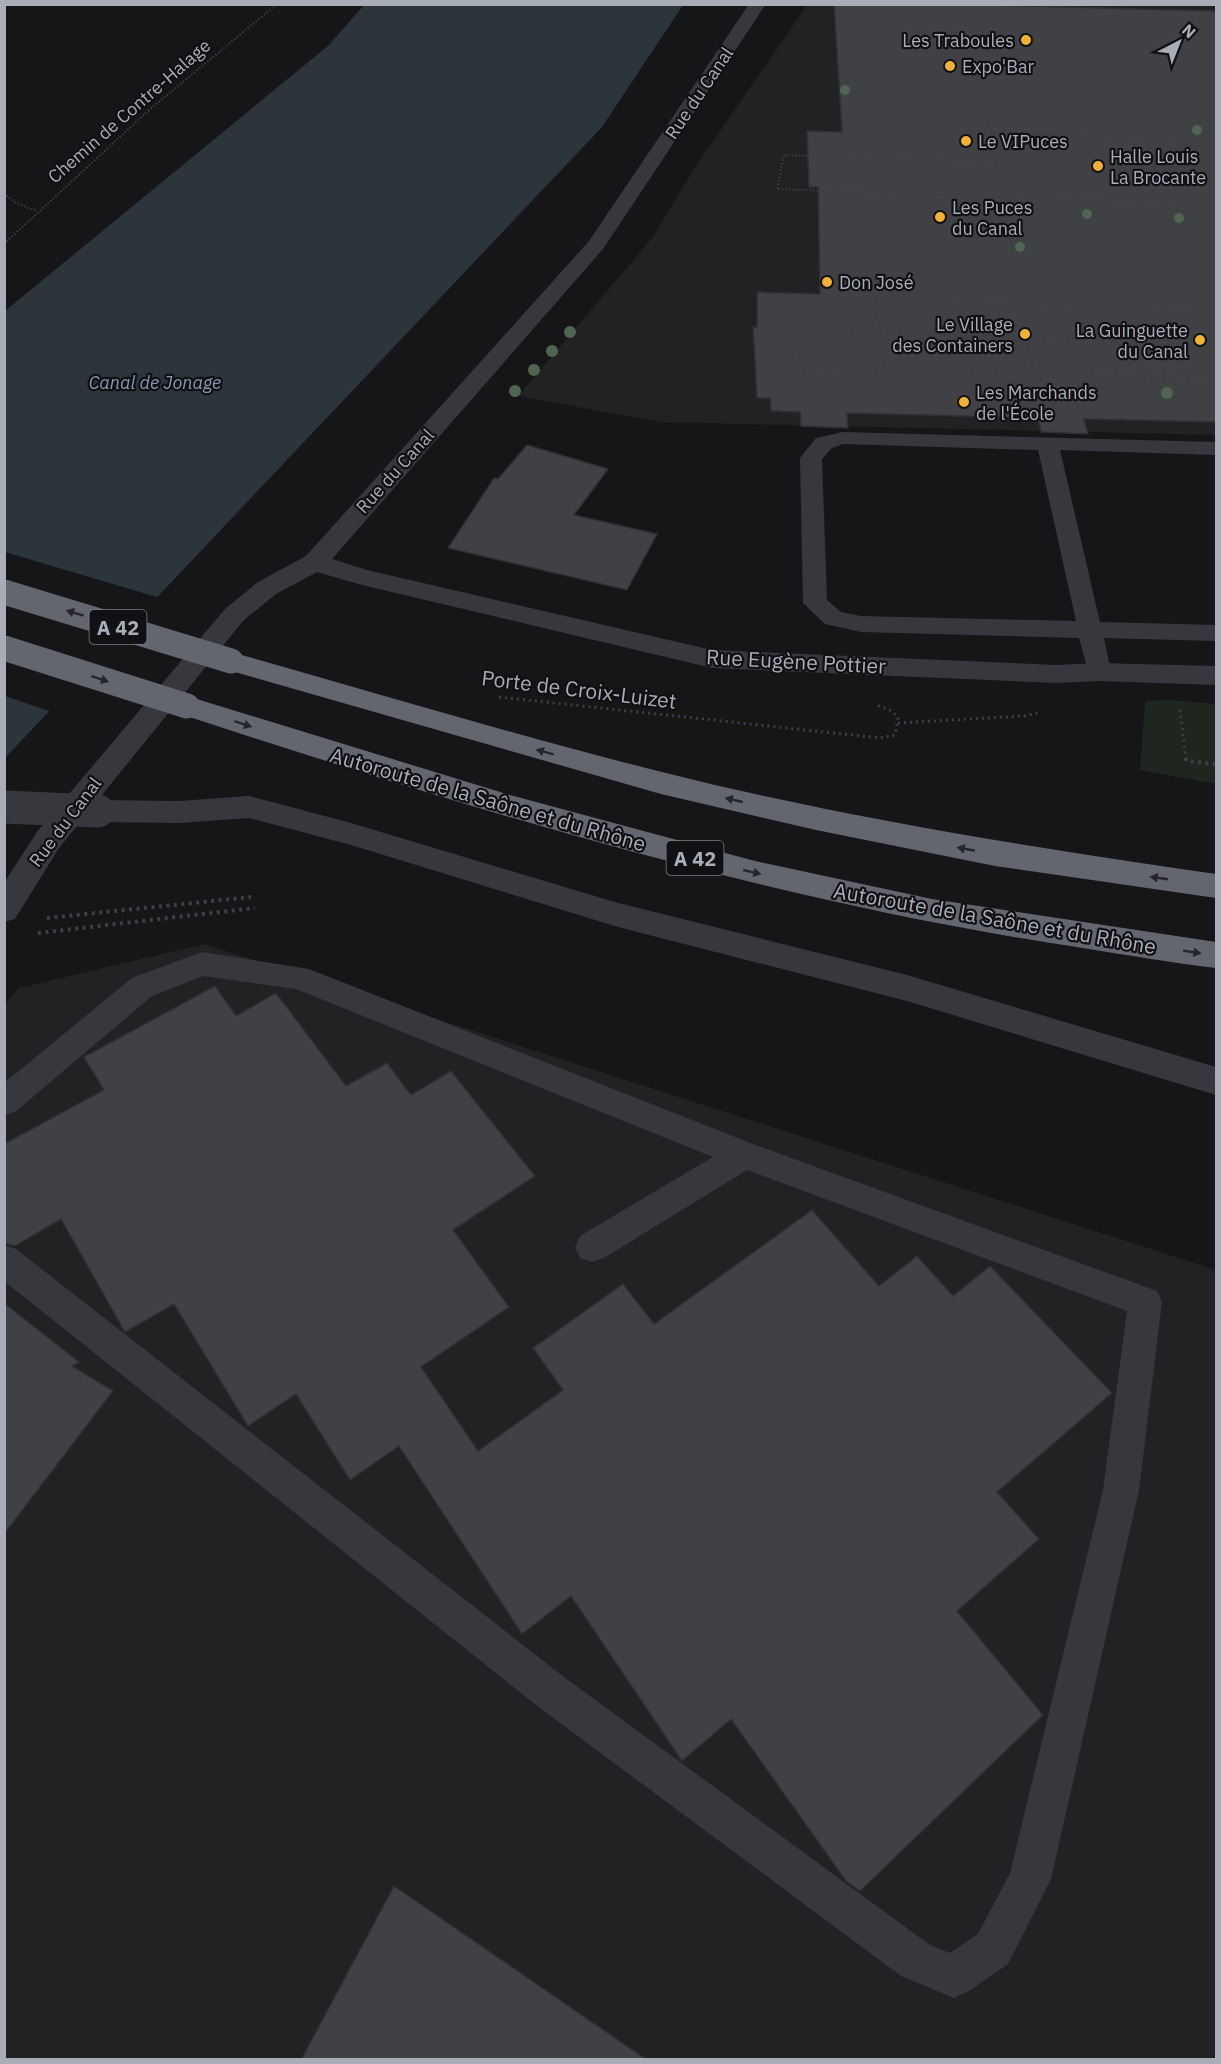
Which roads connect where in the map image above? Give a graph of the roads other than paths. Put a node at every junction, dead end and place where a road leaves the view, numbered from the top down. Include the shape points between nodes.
1 (758, 4) edge
2 (1048, 445) junction
3 (1216, 448) edge
4 (315, 562) junction
5 (4, 592) edge
6 (1089, 628) junction
7 (1216, 633) edge
8 (4, 648) edge
9 (1099, 672) junction
10 (1216, 676) edge
11 (4, 807) edge
12 (1216, 886) edge
13 (4, 910) edge
14 (1216, 956) edge
15 (1216, 1082) edge
16 (4, 1102) edge
17 (744, 1155) junction
18 (592, 1247) dead end
19 (4, 1260) edge

1 - 4 street, Rue du Canal via 596,245
2 - 3 lane
2 - 6 lane
2 - 6 lane via 843,438 824,443 811,458 815,603 833,618 861,624
4 - 9 street, Rue Eugène Pottier via 362,577 712,659 1056,674
4 - 13 street, Rue du Canal via 267,588 234,615 48,840
12 -> 5 highway, A 42, bridge via 995,854 816,819 650,780
6 - 7 lane
6 - 9 lane
8 -> 14 highway, Autoroute de la Saône et du Rhône / A 42, bridge via 423,782 686,856 840,893 968,918
9 - 10 street, Rue Eugène Pottier
11 - 15 street, bridge via 179,812 249,807 618,915 907,988
16 - 17 lane via 142,987 202,964 299,977
17 - 18 lane
17 - 19 lane via 1145,1302 1121,1490 1030,1879 993,1949 954,1976 916,1961 550,1691

